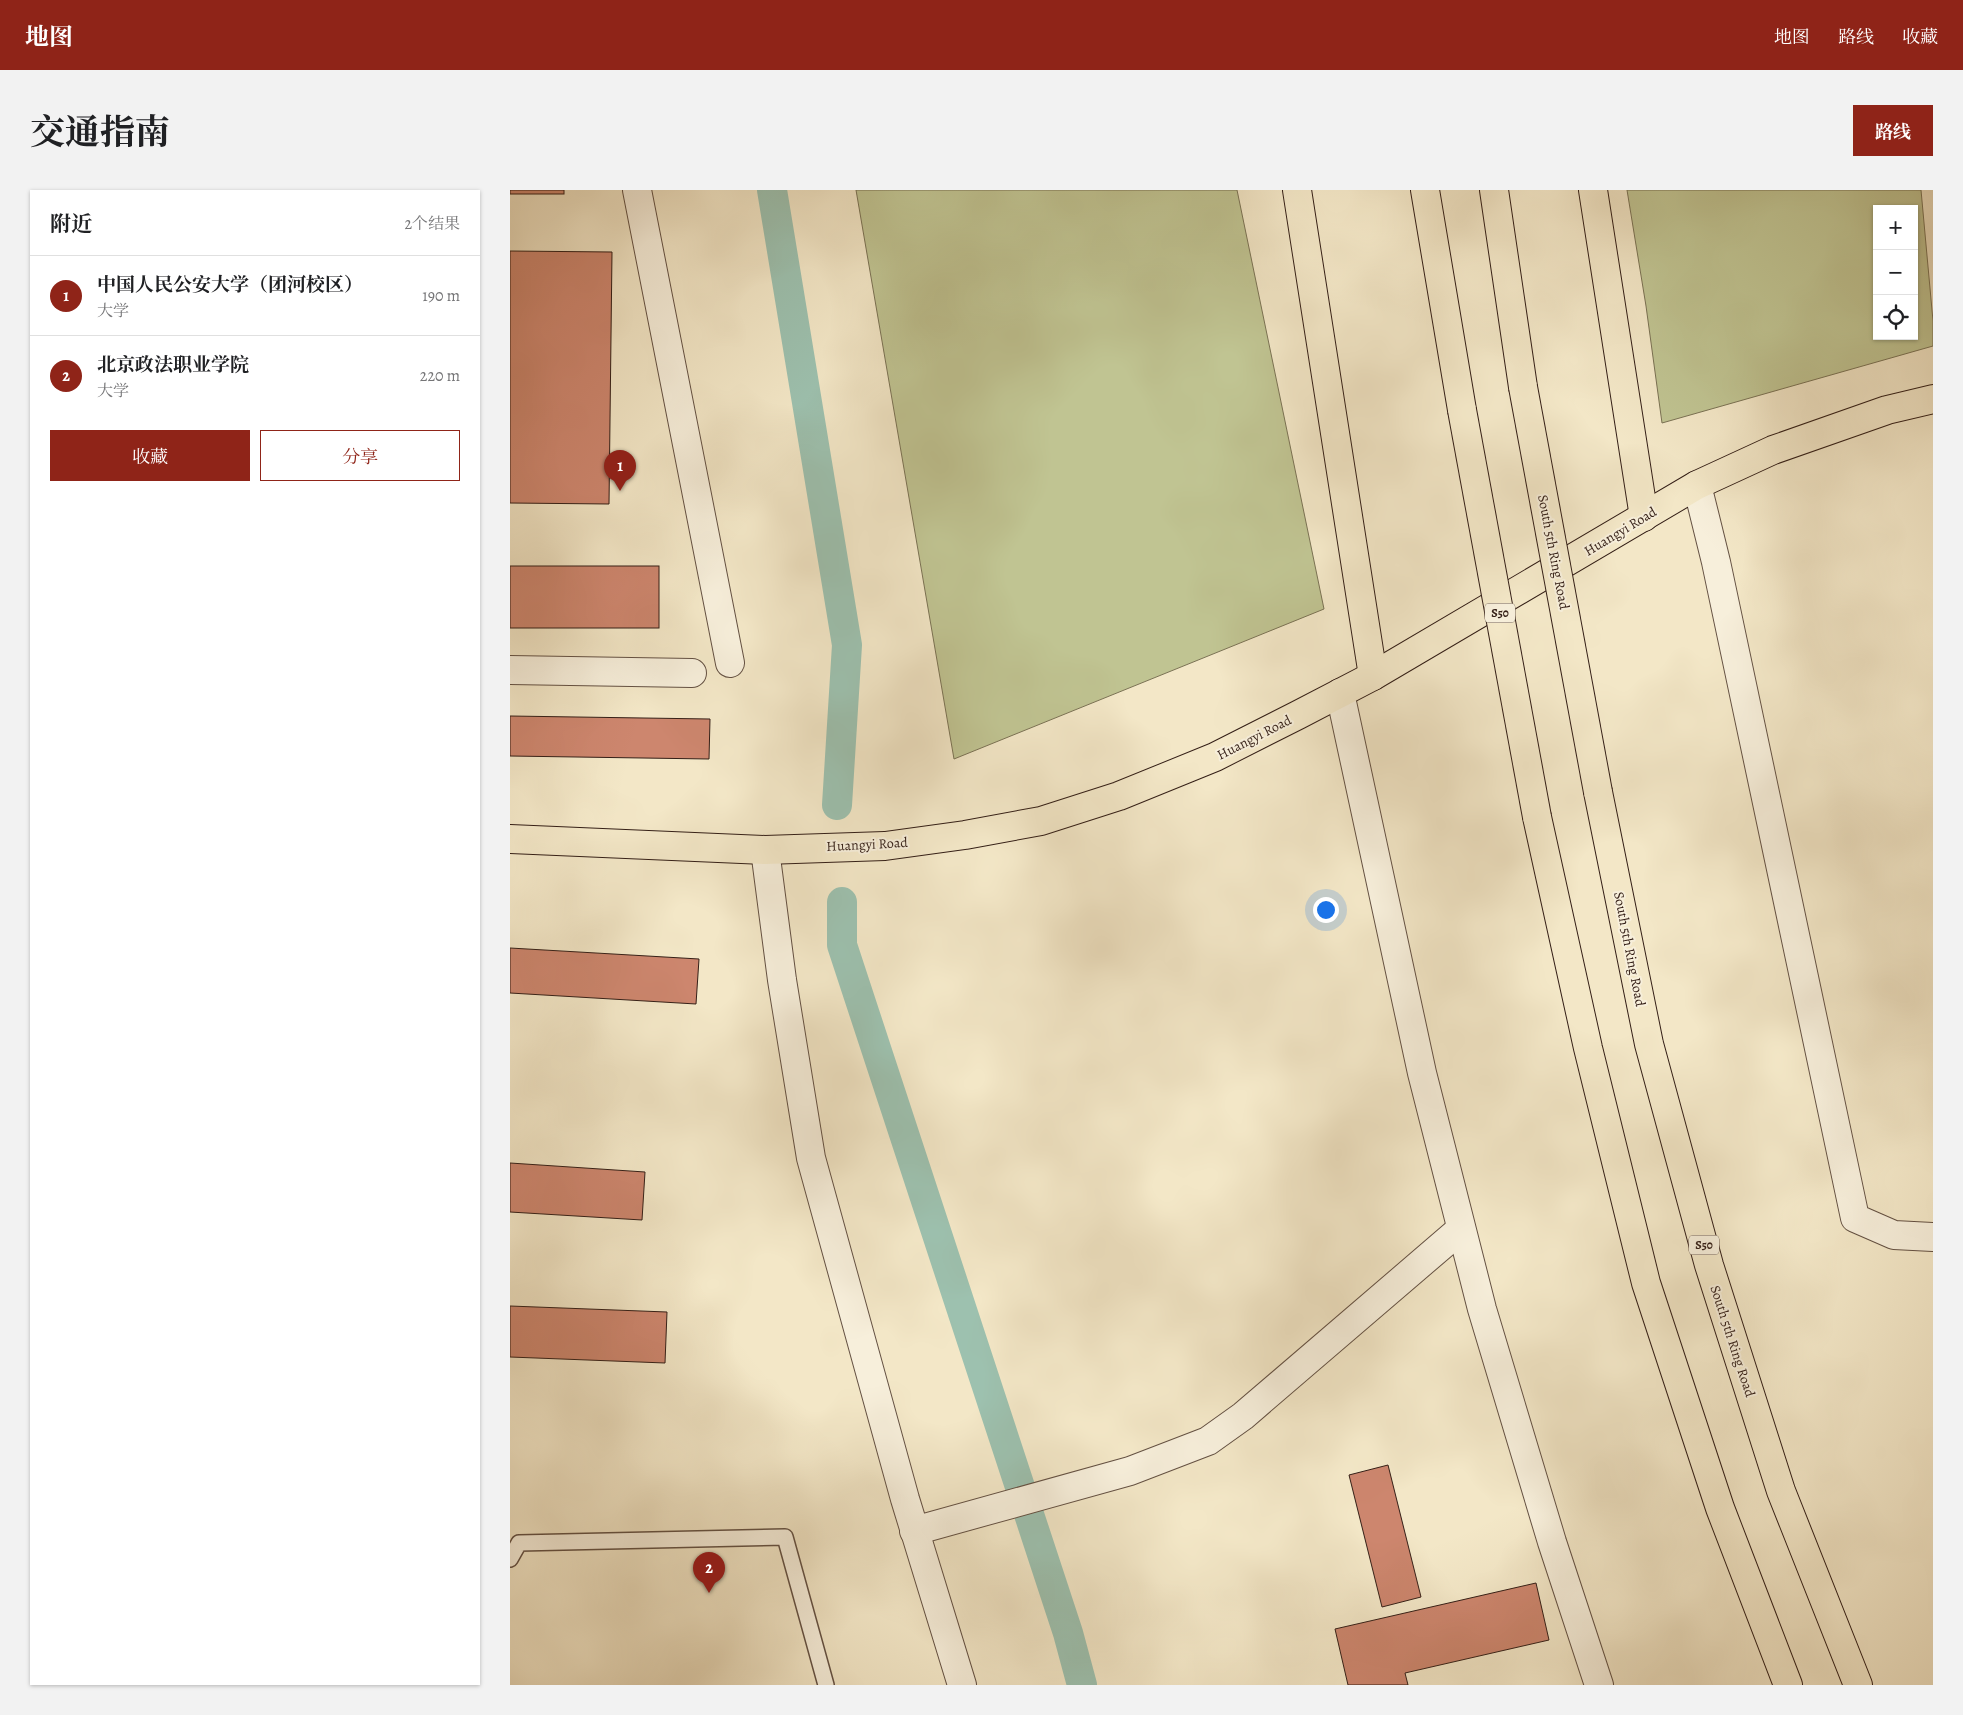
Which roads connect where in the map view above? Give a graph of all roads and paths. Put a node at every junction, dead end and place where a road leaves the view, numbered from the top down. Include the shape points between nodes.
1 (637, 190) edge
2 (1296, 190) edge
3 (1426, 190) edge
4 (1494, 190) edge
5 (1593, 190) edge
6 (1933, 398) edge
7 (1697, 485) junction
8 (1644, 517) junction
9 (730, 663) dead end
10 (510, 670) edge
11 (692, 674) dead end
12 (1373, 676) junction
13 (1340, 693) junction
14 (510, 839) edge
15 (765, 850) junction
16 (1461, 1229) junction
17 (1933, 1237) edge
18 (925, 1527) junction
19 (510, 1559) edge
20 (826, 1685) edge
21 (962, 1685) edge
22 (1599, 1685) edge
23 (1788, 1685) edge
24 (1858, 1685) edge

1 - 9 street
2 - 12 main road
3 - 23 main road, S50, bridge via 1462,410 1538,816 1588,1048 1646,1283 1720,1508
4 - 24 main road, South 5th Ring Road / S50, bridge via 1523,387 1598,792 1649,1044 1709,1265 1782,1491
5 - 8 main road
6 - 7 main road, Huangyi Road via 1887,410 1773,450
7 - 8 main road, Huangyi Road
7 - 17 street via 1856,1218 1894,1235
8 - 12 main road, Huangyi Road
10 - 11 street
12 - 13 main road, Huangyi Road
13 - 15 main road, Huangyi Road via 1215,757 1119,796 1041,821 885,846
13 - 16 street via 1422,1073
14 - 15 main road, Huangyi Road
15 - 18 street via 811,1158
16 - 18 street via 1243,1416 1208,1441 1130,1471
16 - 22 street via 1552,1542
18 - 21 street
19 - 20 lane via 518,1543 785,1537

